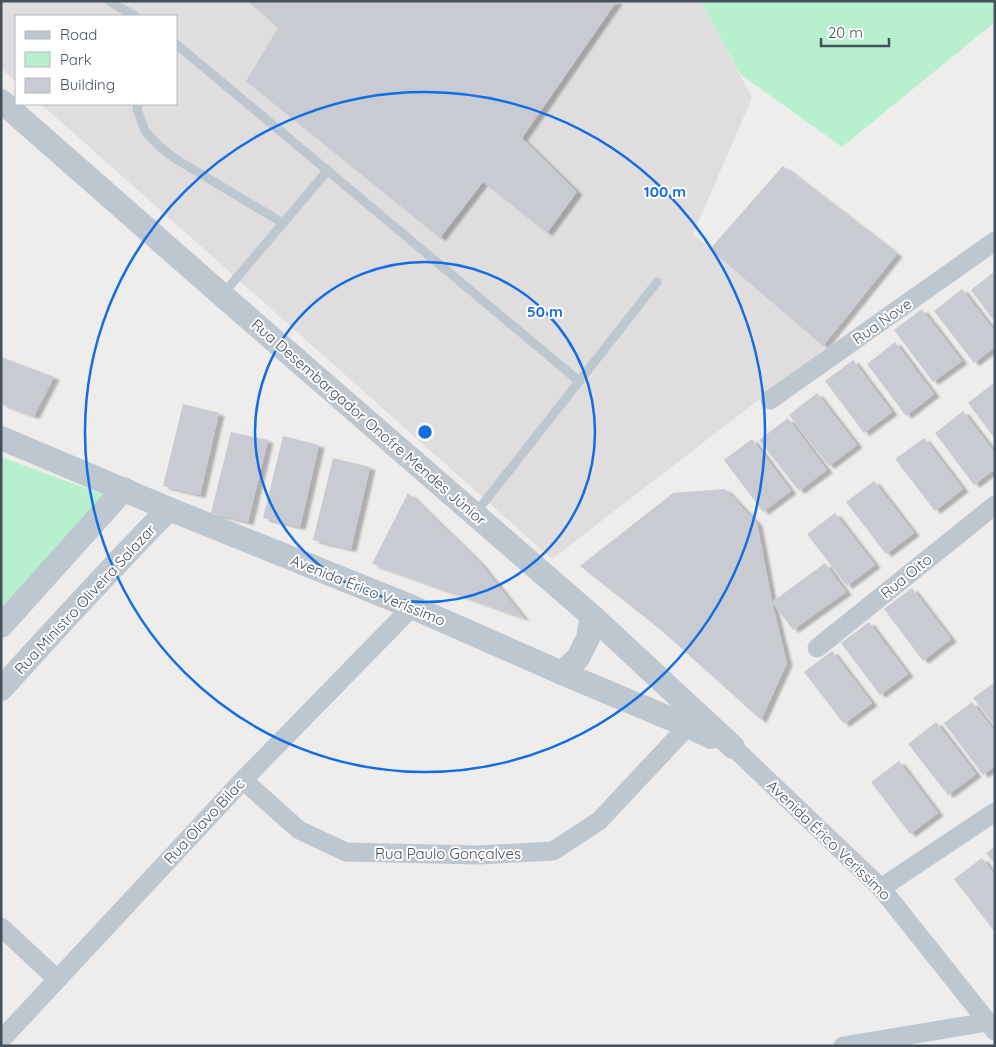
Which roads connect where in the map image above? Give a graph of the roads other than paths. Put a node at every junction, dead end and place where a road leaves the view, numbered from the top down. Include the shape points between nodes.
1 (109, 1) edge
2 (133, 15) edge
3 (178, 46) edge
4 (1, 101) edge
5 (138, 105) edge
6 (328, 170) junction
7 (283, 223) junction
8 (995, 241) edge
9 (657, 282) dead end
10 (222, 295) junction
11 (579, 381) junction
12 (770, 400) dead end
13 (1, 438) edge
14 (124, 489) junction
15 (995, 505) edge
16 (170, 509) junction
17 (475, 514) junction
18 (412, 607) junction
19 (592, 616) junction
20 (4, 617) edge
21 (817, 648) dead end
22 (562, 673) junction
23 (1, 689) edge
24 (688, 726) junction
25 (733, 747) junction
26 (243, 780) junction
27 (995, 812) edge
28 (881, 888) junction
29 (1, 927) edge
30 (57, 979) junction
31 (992, 1026) edge
32 (1, 1040) edge
33 (843, 1046) edge

1 - 2 lane
3 - 6 lane
4 - 10 street, Rua Desembargador Onofre Mendes Júnior
5 - 7 lane via 145,131 158,145 174,158
6 - 7 lane
6 - 11 lane
7 - 10 lane
8 - 12 street, Rua Nove
9 - 11 lane
10 - 17 street, Rua Desembargador Onofre Mendes Júnior
11 - 17 lane
13 - 14 street, Avenida Érico Veríssimo
14 - 16 street, Avenida Érico Veríssimo
14 - 20 street
15 - 21 street, Rua Oito
16 - 18 street, Avenida Érico Veríssimo
16 - 23 street, Rua Ministro Oliveira Salazar
17 - 19 street, Rua Desembargador Onofre Mendes Júnior
18 - 22 street, Avenida Érico Veríssimo
18 - 26 street, Rua Olavo Bilac
19 - 22 street via 588,638 578,658
19 - 25 street, Rua Desembargador Onofre Mendes Júnior
22 - 24 street, Avenida Érico Veríssimo
24 - 25 street, Avenida Érico Veríssimo
24 - 26 street, Rua Paulo Gonçalves via 599,821 554,850 479,856 346,852 299,830
25 - 28 street, Avenida Érico Verissimo
26 - 30 street, Rua Olavo Bilac
27 - 28 street
28 - 31 street, Avenida Érico Verissimo
29 - 30 street
30 - 32 street, Rua Olavo Bilac
31 - 33 street

